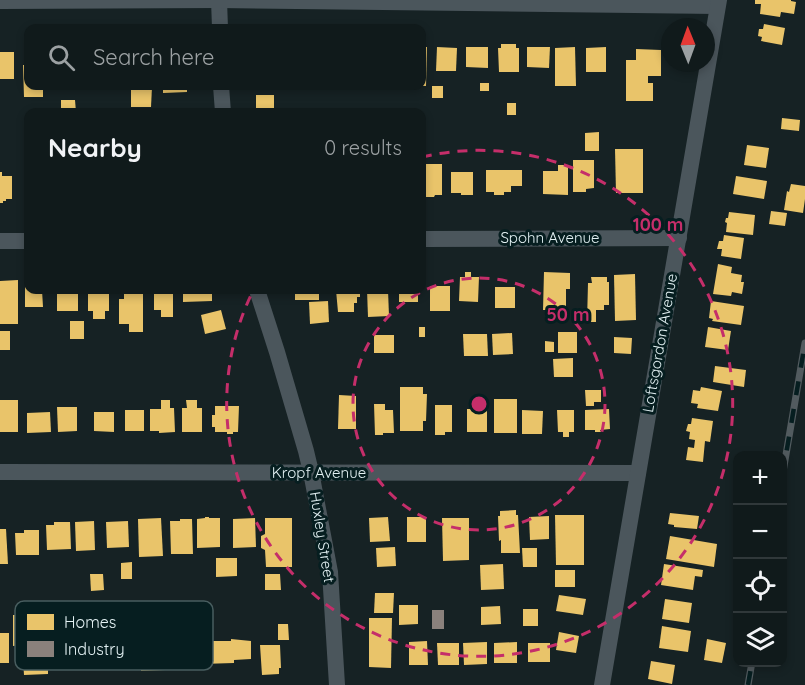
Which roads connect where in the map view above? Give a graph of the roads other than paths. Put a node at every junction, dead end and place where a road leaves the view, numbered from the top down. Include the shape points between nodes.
1 (219, 0) edge
2 (0, 1) edge
3 (718, 3) edge
4 (220, 24) edge
5 (221, 90) edge
6 (223, 108) edge
7 (679, 238) junction
8 (426, 239) edge
9 (0, 241) edge
10 (24, 241) edge
11 (257, 294) edge
12 (0, 472) edge
13 (311, 472) junction
14 (638, 473) junction
15 (337, 685) edge
16 (602, 685) edge

1 - 2 street
1 - 3 street
1 - 4 street
3 - 7 street, Loftsgordon Avenue
5 - 6 street
7 - 8 street, Spohn Avenue
7 - 14 street, Loftsgordon Avenue
9 - 10 street
11 - 13 street, Huxley Street
12 - 13 street, Kropf Avenue
13 - 14 street, Kropf Avenue
13 - 15 street, Huxley Street via 330,572
14 - 16 street, Loftsgordon Avenue

